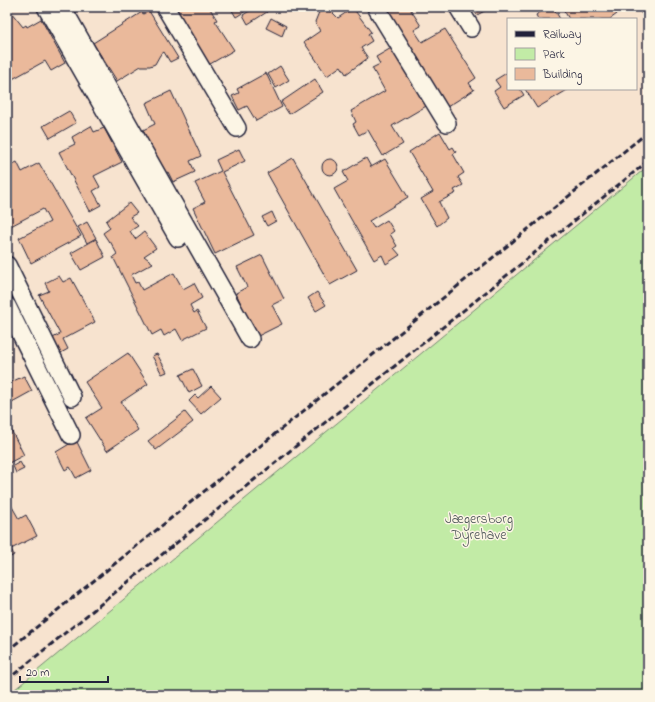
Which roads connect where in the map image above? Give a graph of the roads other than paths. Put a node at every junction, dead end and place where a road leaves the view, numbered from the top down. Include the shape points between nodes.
1 (46, 7) edge
2 (62, 7) edge
3 (166, 7) edge
4 (376, 7) edge
5 (458, 7) edge
6 (471, 28) dead end
7 (447, 123) dead end
8 (237, 128) dead end
9 (178, 238) dead end
10 (7, 264) edge
11 (7, 306) edge
12 (250, 339) dead end
13 (72, 397) dead end
14 (71, 435) dead end

1 - 9 lane
2 - 12 lane
3 - 8 lane
4 - 7 lane
5 - 6 lane
10 - 13 lane
11 - 14 lane

